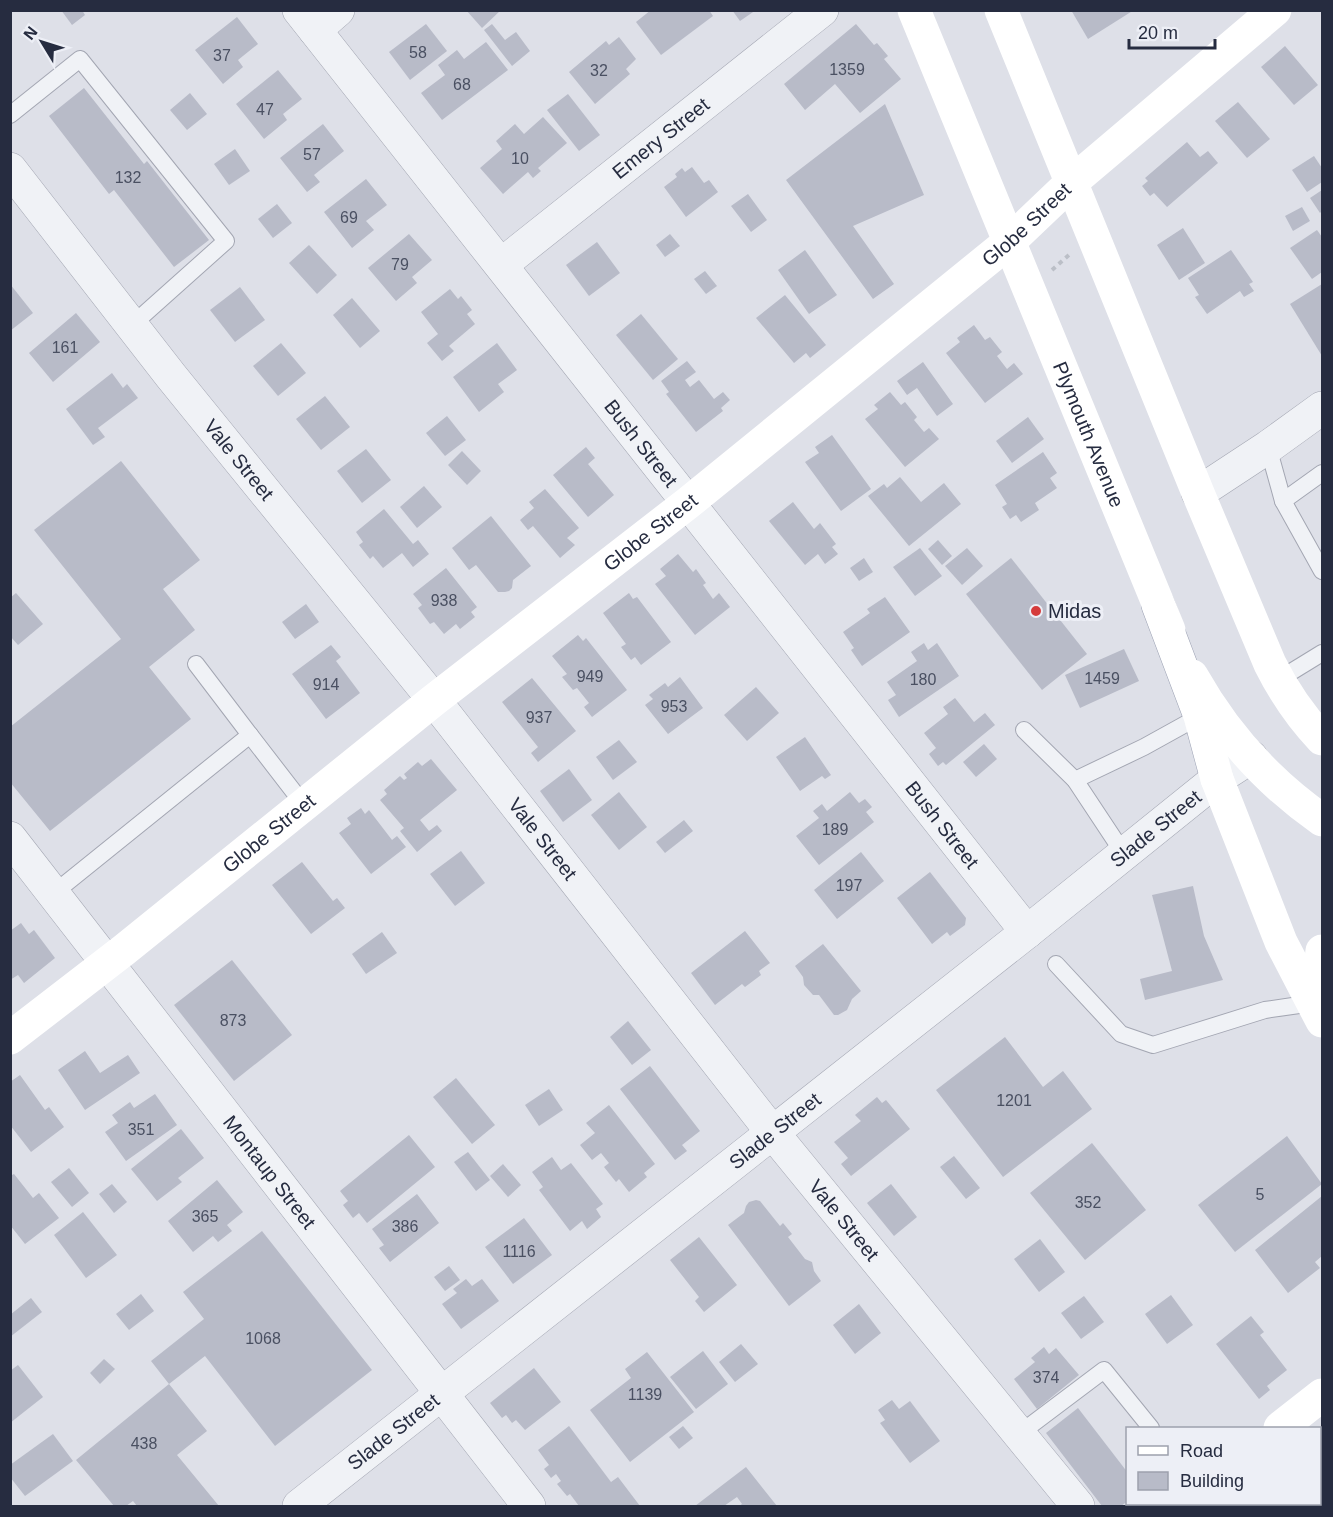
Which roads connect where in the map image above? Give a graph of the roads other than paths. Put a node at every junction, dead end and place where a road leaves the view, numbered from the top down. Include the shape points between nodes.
1 (822, 10) edge
2 (914, 10) edge
3 (1001, 10) edge
4 (1275, 10) edge
5 (317, 17) edge
6 (10, 115) edge
7 (10, 169) edge
8 (1072, 182) junction
9 (1009, 242) junction
10 (501, 266) junction
11 (132, 326) junction
12 (1323, 408) edge
13 (1268, 447) junction
14 (1323, 472) edge
15 (1198, 493) junction
16 (1282, 501) junction
17 (688, 503) junction
18 (1323, 571) edge
19 (1158, 605) junction
20 (1323, 653) edge
21 (196, 664) dead end
22 (1278, 680) junction
23 (434, 700) junction
24 (1200, 716) junction
25 (1024, 730) dead end
26 (250, 735) junction
27 (1323, 739) edge
28 (1251, 757) junction
29 (1217, 779) junction
30 (1075, 780) junction
31 (304, 805) junction
32 (1323, 820) edge
33 (10, 837) edge
34 (1124, 854) junction
35 (54, 893) junction
36 (1027, 932) junction
37 (1323, 951) edge
38 (108, 963) junction
39 (1056, 964) dead end
40 (1319, 1014) edge
41 (10, 1038) edge
42 (772, 1132) junction
43 (441, 1394) junction
44 (1323, 1395) edge
45 (1150, 1427) edge
46 (1281, 1427) edge
47 (1019, 1434) junction
48 (299, 1506) edge
49 (529, 1506) edge
50 (1078, 1506) edge

1 - 10 street, Emery Street
2 - 9 main road, Plymouth Avenue
3 - 8 main road
4 - 8 main road, Globe Street
5 - 10 street, Bush Street
6 - 11 lane via 80,59 226,241
7 - 11 street, Vale Street
8 - 9 main road, Globe Street
8 - 15 main road
9 - 17 main road, Globe Street
9 - 19 main road, Plymouth Avenue
10 - 17 street, Bush Street
11 - 23 street, Vale Street
12 - 13 street
13 - 15 street
13 - 16 lane
14 - 16 lane
15 - 22 main road
16 - 18 lane
17 - 23 main road, Globe Street
17 - 36 street, Bush Street
19 - 24 main road
19 - 28 main road, Plymouth Avenue via 1199,688
20 - 22 lane
21 - 26 lane
22 - 27 main road
23 - 31 main road, Globe Street
23 - 42 street, Vale Street
24 - 29 main road
24 - 30 lane
25 - 30 lane
26 - 31 lane
26 - 35 lane
28 - 29 street, Slade Street
28 - 32 main road, Plymouth Avenue
29 - 34 street, Slade Street
29 - 40 main road via 1281,942
30 - 34 lane
31 - 38 main road, Globe Street
33 - 35 street, Montaup Street
34 - 36 street, Slade Street
35 - 38 street, Montaup Street
36 - 42 street, Slade Street
37 - 40 main road
38 - 41 main road, Globe Street
38 - 43 street, Montaup Street
39 - 40 lane via 1121,1034 1153,1045 1264,1010
42 - 43 street, Slade Street
42 - 47 street, Vale Street
43 - 48 street, Slade Street
43 - 49 street, Montaup Street
44 - 46 main road
45 - 47 lane via 1104,1370
47 - 50 street, Vale Street

